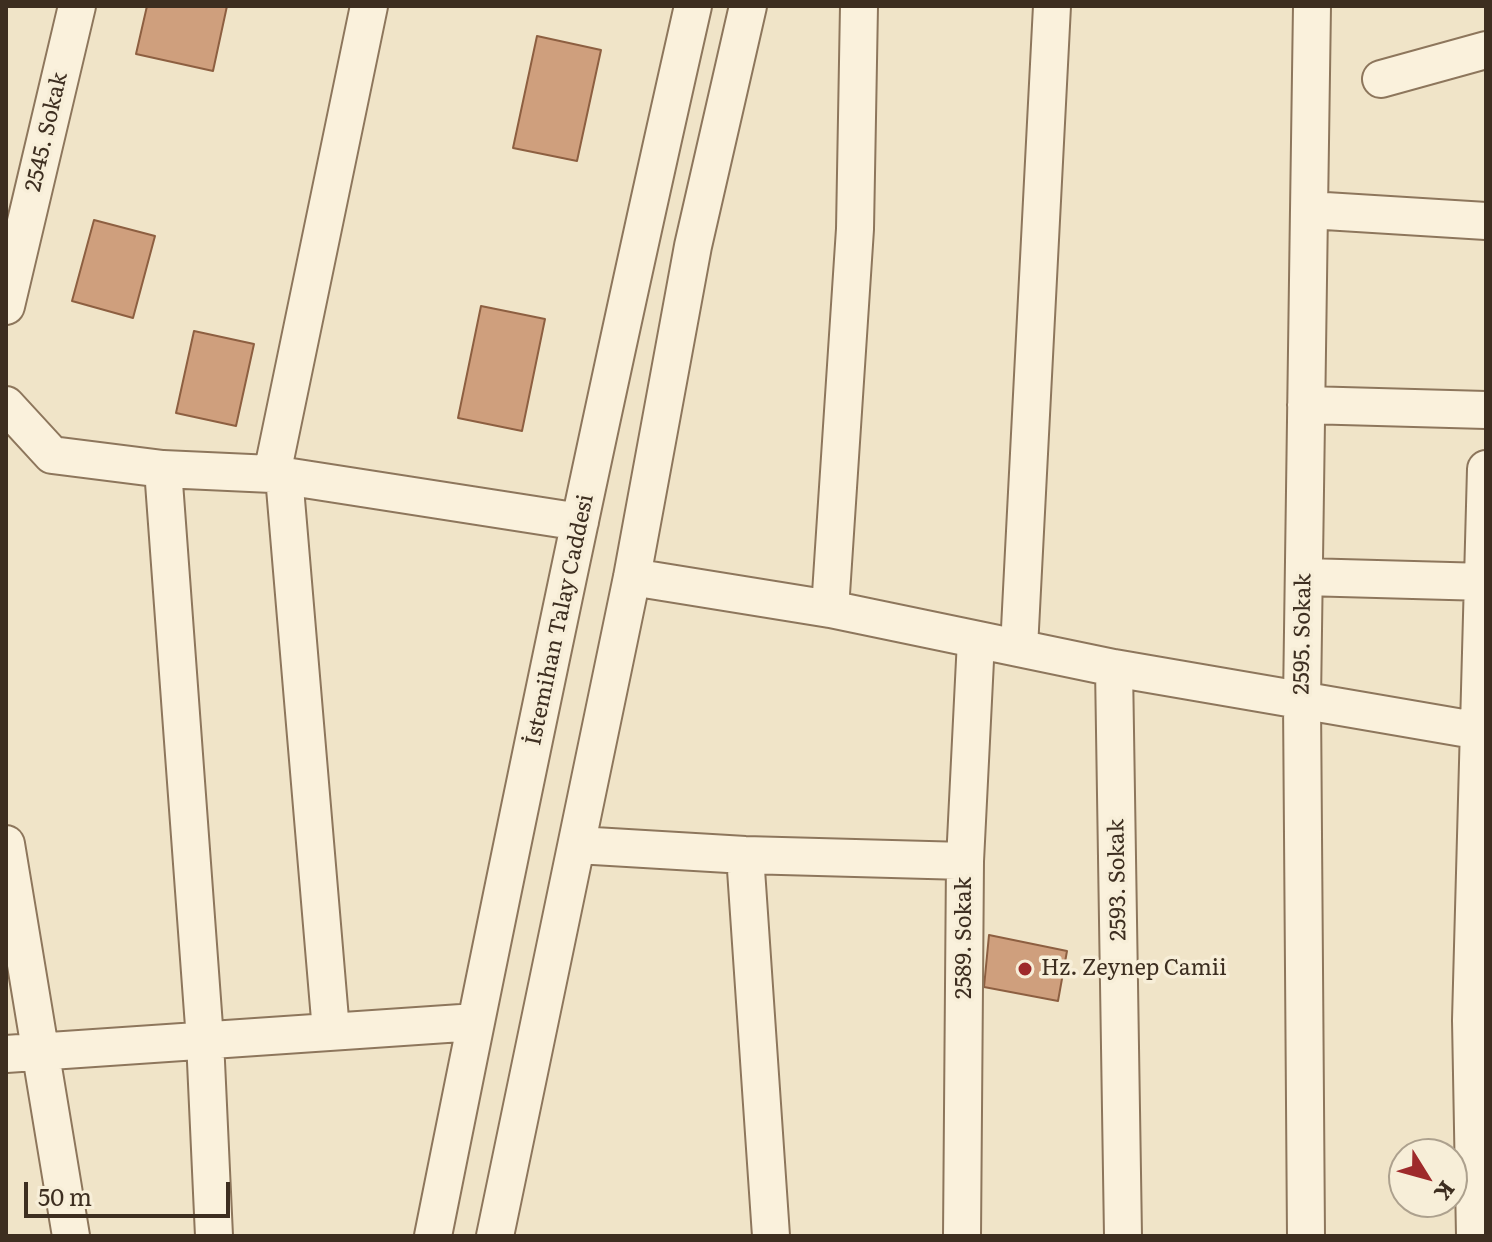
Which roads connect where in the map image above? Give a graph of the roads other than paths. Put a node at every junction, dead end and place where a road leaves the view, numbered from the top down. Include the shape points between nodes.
1 (77, 6) edge
2 (369, 6) edge
3 (693, 6) edge
4 (748, 6) edge
5 (859, 6) edge
6 (1052, 6) edge
7 (1312, 6) edge
8 (1486, 50) edge
9 (1381, 79) dead end
10 (1309, 210) junction
11 (1486, 221) edge
12 (6, 306) edge
13 (6, 405) edge
14 (1306, 405) junction
15 (1486, 410) edge
16 (163, 469) junction
17 (1486, 469) edge
18 (278, 475) junction
19 (580, 522) junction
20 (632, 577) junction
21 (1304, 577) junction
22 (1484, 582) edge
23 (830, 609) junction
24 (976, 640) junction
25 (1019, 648) junction
26 (1114, 668) junction
27 (1302, 701) junction
28 (1482, 732) edge
29 (6, 844) edge
30 (577, 845) junction
31 (745, 855) junction
32 (965, 861) junction
33 (1478, 1021) edge
34 (476, 1022) junction
35 (331, 1031) junction
36 (205, 1040) junction
37 (23, 1053) edge
38 (71, 1236) edge
39 (214, 1236) edge
40 (433, 1236) edge
41 (495, 1236) edge
42 (771, 1236) edge
43 (962, 1236) edge
44 (1123, 1236) edge
45 (1306, 1236) edge
46 (1475, 1236) edge

1 - 12 street, 2545. Sokak
2 - 18 street
3 - 19 street, İstemihan Talay Caddesi
4 - 20 street via 693,246
5 - 23 street via 855,229
6 - 25 street
7 - 10 street, 2595. Sokak
8 - 9 street
10 - 11 street
10 - 14 street, 2595. Sokak
13 - 16 street via 52,455
14 - 15 street
14 - 21 street, 2595. Sokak
16 - 18 street
16 - 36 street
17 - 22 street
18 - 19 street
18 - 35 street
19 - 34 street, İstemihan Talay Caddesi
20 - 23 street
20 - 30 street
21 - 22 street
21 - 27 street, 2595. Sokak
22 - 28 street
23 - 24 street
24 - 25 street
24 - 32 street, 2589. Sokak
25 - 26 street
26 - 27 street
26 - 44 street, 2593. Sokak
27 - 28 street
27 - 45 street, 2595. Sokak
28 - 33 street
29 - 37 street
30 - 31 street
30 - 41 street
31 - 32 street
31 - 42 street
32 - 43 street, 2589. Sokak
33 - 46 street
34 - 35 street
34 - 40 street, İstemihan Talay Caddesi
35 - 36 street
36 - 37 street
36 - 39 street
37 - 38 street

